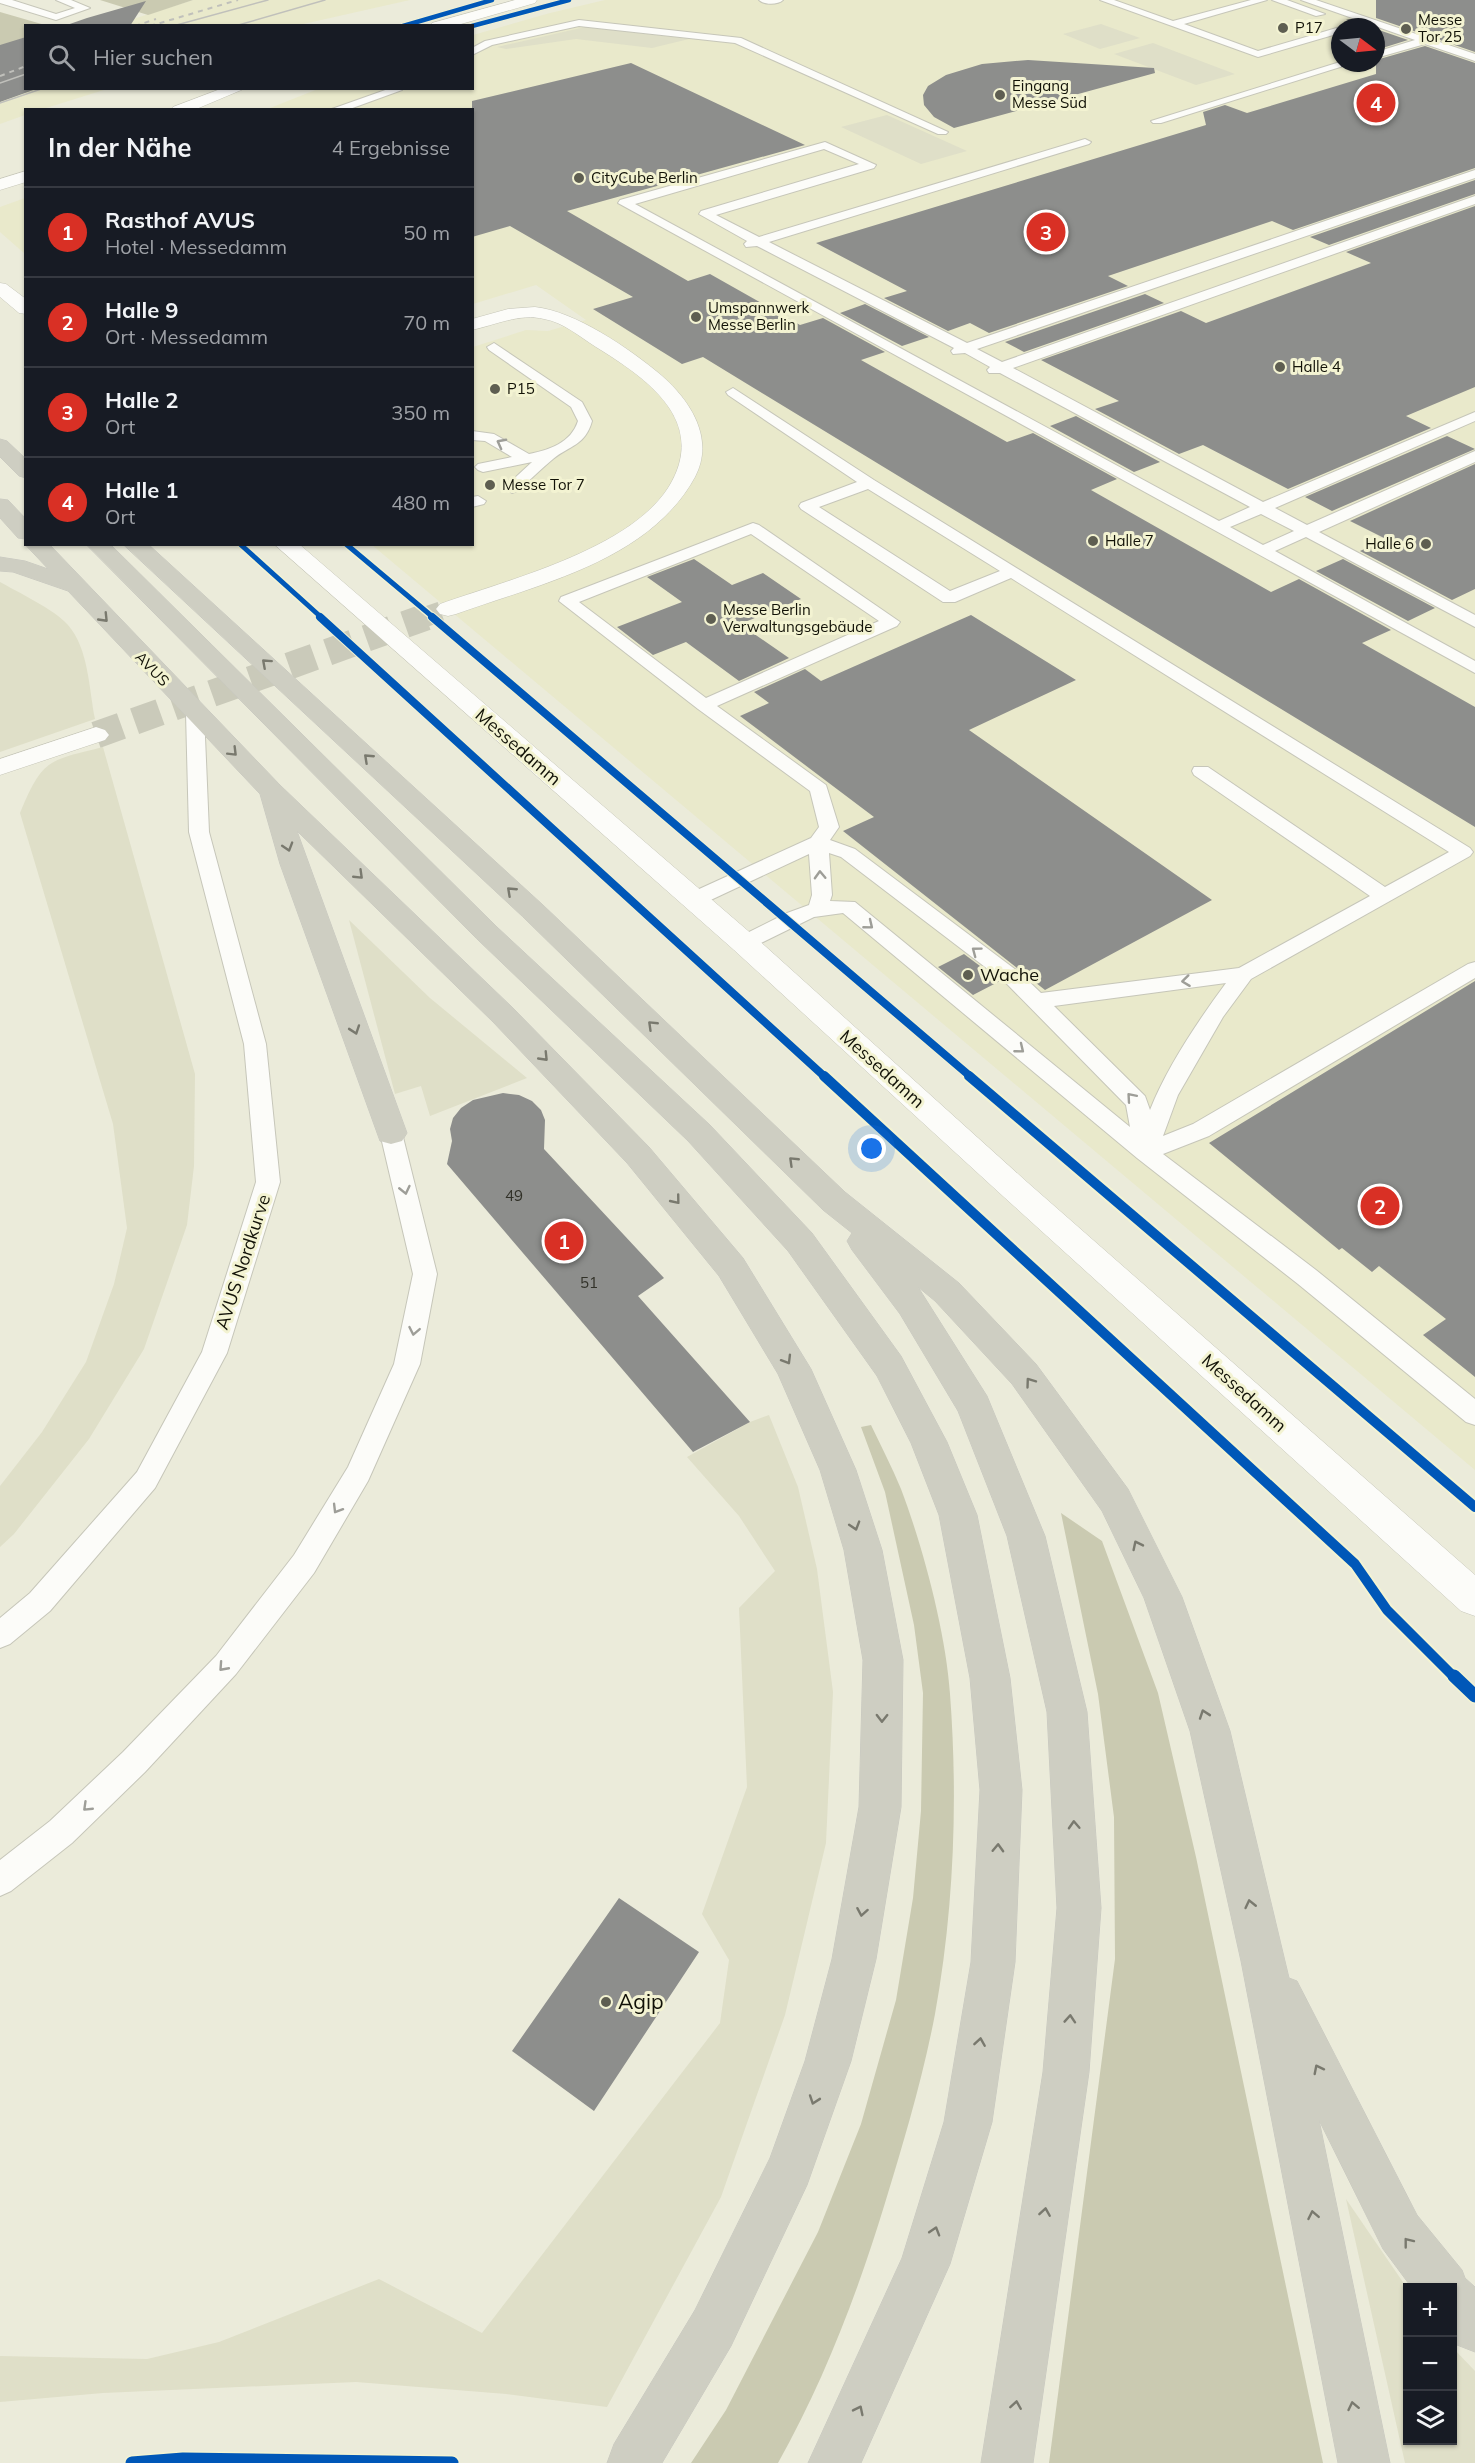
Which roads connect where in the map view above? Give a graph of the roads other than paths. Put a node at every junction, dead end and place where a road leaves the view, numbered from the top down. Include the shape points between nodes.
1 (61, 0) edge
2 (530, 0) edge
3 (764, 0) edge
4 (778, 0) edge
5 (1105, 0) edge
6 (1262, 0) edge
7 (1277, 0) edge
8 (1306, 0) edge
9 (10, 1) edge
10 (1331, 18) edge
11 (444, 24) edge
12 (1173, 24) junction
13 (1331, 33) edge
14 (1385, 35) edge
15 (1423, 41) junction
16 (474, 51) edge
17 (1385, 52) edge
18 (1475, 58) edge
19 (1331, 68) edge
20 (393, 90) edge
21 (247, 91) edge
22 (185, 108) edge
23 (215, 108) edge
24 (340, 108) edge
25 (1157, 121) dead end
26 (942, 132) dead end
27 (1085, 142) dead end
28 (24, 160) edge
29 (0, 168) edge
30 (1475, 174) edge
31 (24, 177) edge
32 (0, 185) edge
33 (1475, 200) edge
34 (757, 241) junction
35 (719, 253) junction
36 (0, 288) edge
37 (24, 307) edge
38 (474, 324) edge
39 (494, 347) dead end
40 (965, 348) junction
41 (922, 364) junction
42 (1001, 368) junction
43 (957, 382) junction
44 (733, 392) dead end
45 (1475, 416) edge
46 (474, 435) edge
47 (0, 445) edge
48 (550, 454) junction
49 (1475, 456) edge
50 (527, 459) junction
51 (483, 467) dead end
52 (23, 468) edge
53 (869, 483) junction
54 (512, 488) dead end
55 (0, 505) edge
56 (1262, 507) junction
57 (1217, 526) junction
58 (24, 531) edge
59 (1305, 531) junction
60 (38, 546) edge
61 (99, 546) edge
62 (136, 546) edge
63 (292, 546) edge
64 (1262, 551) junction
65 (0, 564) edge
66 (1012, 572) junction
67 (74, 586) junction
68 (448, 609) tunnel mouth
69 (1475, 622) edge
70 (1475, 669) edge
71 (704, 705) junction
72 (195, 713) junction
73 (96, 735) tunnel mouth
74 (0, 767) edge
75 (1201, 771) dead end
76 (271, 791) junction
77 (818, 842) junction
78 (1471, 853) edge
79 (1384, 897) junction
80 (693, 900) junction
81 (818, 908) junction
82 (744, 943) junction
83 (1475, 969) edge
84 (1244, 974) junction
85 (1038, 1001) junction
86 (391, 1133) joint
87 (1145, 1152) junction
88 (834, 1202) junction
89 (1475, 1414) edge
90 (1475, 1599) edge
91 (0, 1635) edge
92 (0, 1880) edge
93 (1263, 1960) junction
94 (1440, 2283) edge
95 (1457, 2304) edge
96 (1475, 2327) edge
97 (633, 2463) edge
98 (834, 2463) edge
99 (1007, 2463) edge
100 (1364, 2463) edge

1 - 9 lane via 86,8 56,17
2 - 11 main road
3 - 4 lane
5 - 12 lane
6 - 12 lane
7 - 10 lane
8 - 15 lane
12 - 13 lane via 1258,54
14 - 15 lane via 1403,41
15 - 17 lane
15 - 18 lane
16 - 26 lane via 489,43 579,23 737,40
19 - 25 lane
20 - 24 lane
21 - 22 main road
21 - 23 main road
27 - 34 lane
28 - 29 main road
30 - 40 lane
31 - 32 main road
33 - 42 lane
34 - 35 lane
34 - 35 lane via 705,214 870,165 825,145 624,203
34 - 40 lane
35 - 41 lane
36 - 37 main road
38 - 68 main road via 519,312 562,318 650,375 672,396 692,435 692,457 684,479 668,503 617,543
39 - 48 lane via 578,405 585,421 582,431 570,444
40 - 41 lane
40 - 42 lane
41 - 43 lane
42 - 43 lane
42 - 56 lane
43 - 57 lane
44 - 53 lane
45 - 56 lane
50 -> 46 lane via 489,437
47 - 52 highway
48 - 50 lane
48 - 54 lane
49 - 59 lane
50 - 51 lane
53 - 66 lane
53 - 66 lane via 807,506 949,598
55 - 58 highway
56 - 57 lane
56 - 59 lane
57 - 64 lane
59 - 64 lane
59 - 69 lane
60 - 67 highway, AVUS
98 -> 61 highway via 925,2264 968,2122 993,1962 1001,1790 990,1678 958,1515 929,1442 889,1366 800,1242 699,1133 487,933
88 -> 62 highway via 507,887
63 - 80 main road, Messedamm
64 - 70 lane
65 - 67 highway
66 - 78 lane
67 -> 72 highway, AVUS
71 - 71 lane via 798,663 891,622 753,528 567,601
71 - 77 lane via 819,789 829,827
72 -> 76 highway, AVUS
72 - 91 lane, AVUS Nordkurve via 200,832 255,1044 268,1182 214,1353 146,1480 40,1602
73 - 74 main road
75 - 79 lane
76 -> 86 highway
76 -> 97 highway, AVUS via 591,1105 731,1267 793,1369 838,1470 863,1550 883,1660 880,1807 854,1959 828,2061 790,2168 713,2328
77 - 80 lane
81 -> 77 lane via 822,895
85 -> 77 lane via 848,853
78 - 79 lane
79 - 84 lane
80 - 82 main road, Messedamm
81 - 82 lane
81 -> 87 lane via 848,907
82 - 90 main road, Messedamm
83 - 87 lane via 1201,1130
84 -> 85 lane
84 - 87 lane via 1215,1013 1167,1095
87 -> 85 lane via 1137,1102
86 -> 92 lane via 425,1274 407,1364 359,1473 304,1564 226,1665 61,1832
87 - 89 lane
93 -> 88 highway via 1210,1731 1163,1597 1115,1500 1024,1374 1001,1349 947,1292
99 -> 88 highway via 1066,2072 1078,1908 1067,1712 1026,1536 974,1406 912,1305
94 -> 93 highway via 1400,2232
100 -> 93 highway
95 - 96 highway

